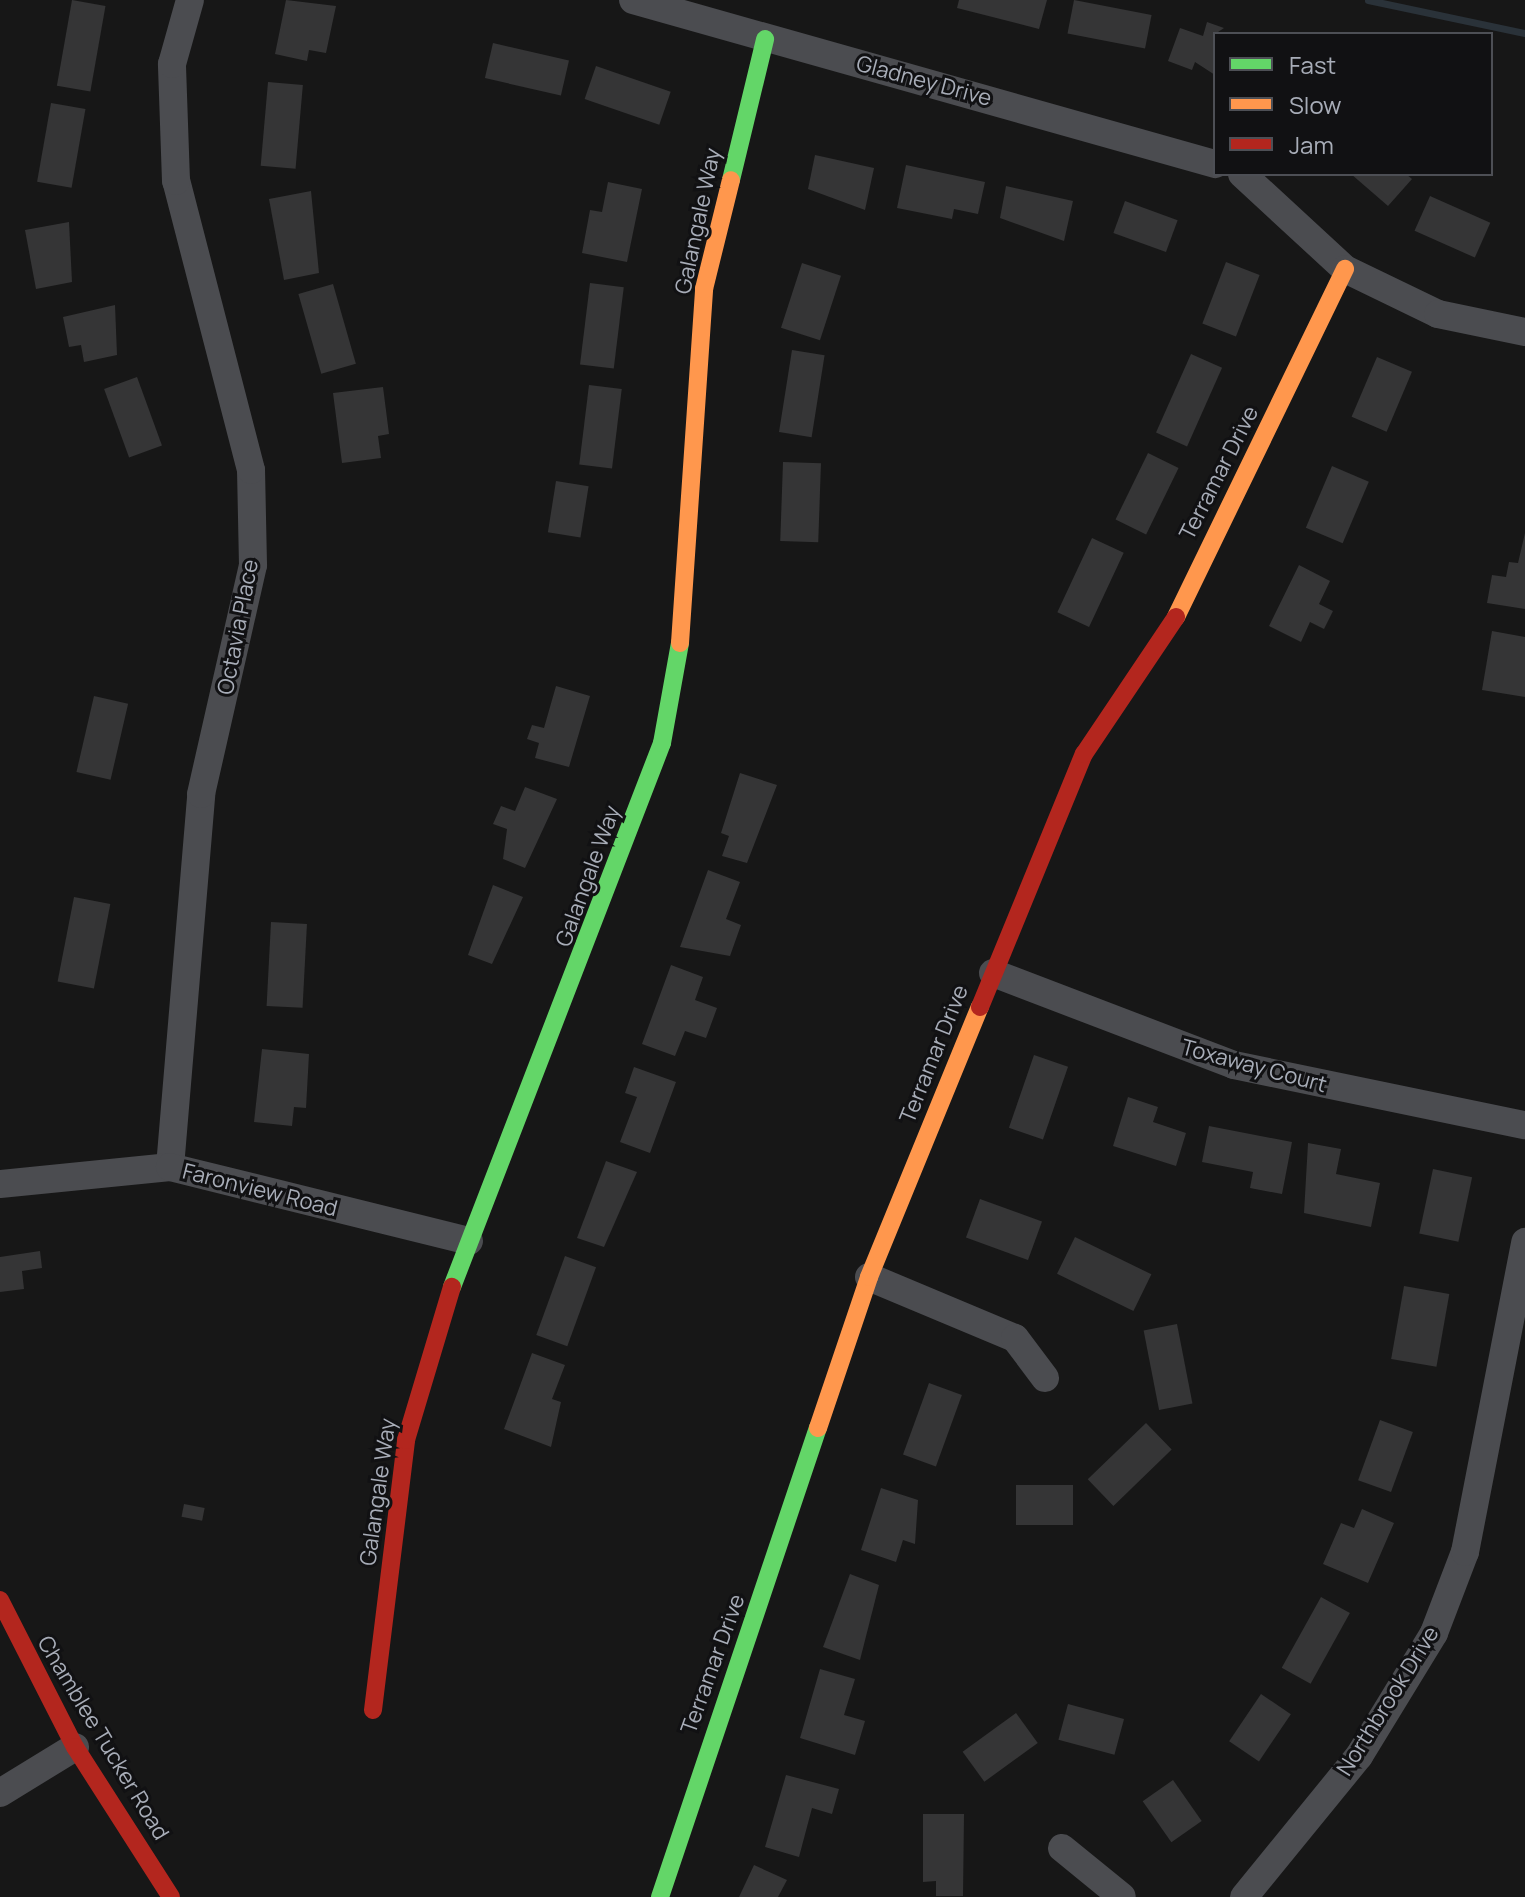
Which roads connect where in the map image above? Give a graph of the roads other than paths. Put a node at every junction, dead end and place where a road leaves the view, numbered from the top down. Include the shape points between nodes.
1 (190, 0) edge
2 (633, 0) edge
3 (765, 39) junction
4 (1213, 163) edge
5 (1244, 176) edge
6 (1345, 269) junction
7 (1525, 332) edge
8 (993, 973) junction
9 (1525, 1125) edge
10 (170, 1167) junction
11 (0, 1184) edge
12 (469, 1241) junction
13 (1525, 1242) edge
14 (869, 1277) junction
15 (1045, 1378) dead end
16 (0, 1600) edge
17 (373, 1710) dead end
18 (75, 1747) junction
19 (0, 1793) edge
20 (1062, 1848) dead end
21 (171, 1897) edge
22 (660, 1897) edge
23 (1122, 1897) edge
24 (1244, 1897) edge

1 - 10 street, Octavia Place via 172,64 176,181 251,470 253,565 201,794
2 - 3 street, Gladney Drive
3 - 4 street, Gladney Drive
3 - 12 street, Galangale Way via 704,289 688,603 662,743
5 - 6 street
6 - 7 street via 1438,314
6 - 8 street, Terramar Drive via 1160,649 1084,754
8 - 9 street, Toxaway Court via 1234,1065
8 - 14 street, Terramar Drive
10 - 11 street, Faronview Road
10 - 12 street, Faronview Road
12 - 17 street, Galangale Way via 406,1440
13 - 24 street, Northbrook Drive via 1465,1552 1434,1633 1359,1756
14 - 15 street via 1015,1338
14 - 22 street, Terramar Drive
16 - 18 street, Chamblee Tucker Road
18 - 19 street
18 - 21 street, Chamblee Tucker Road
20 - 23 street

